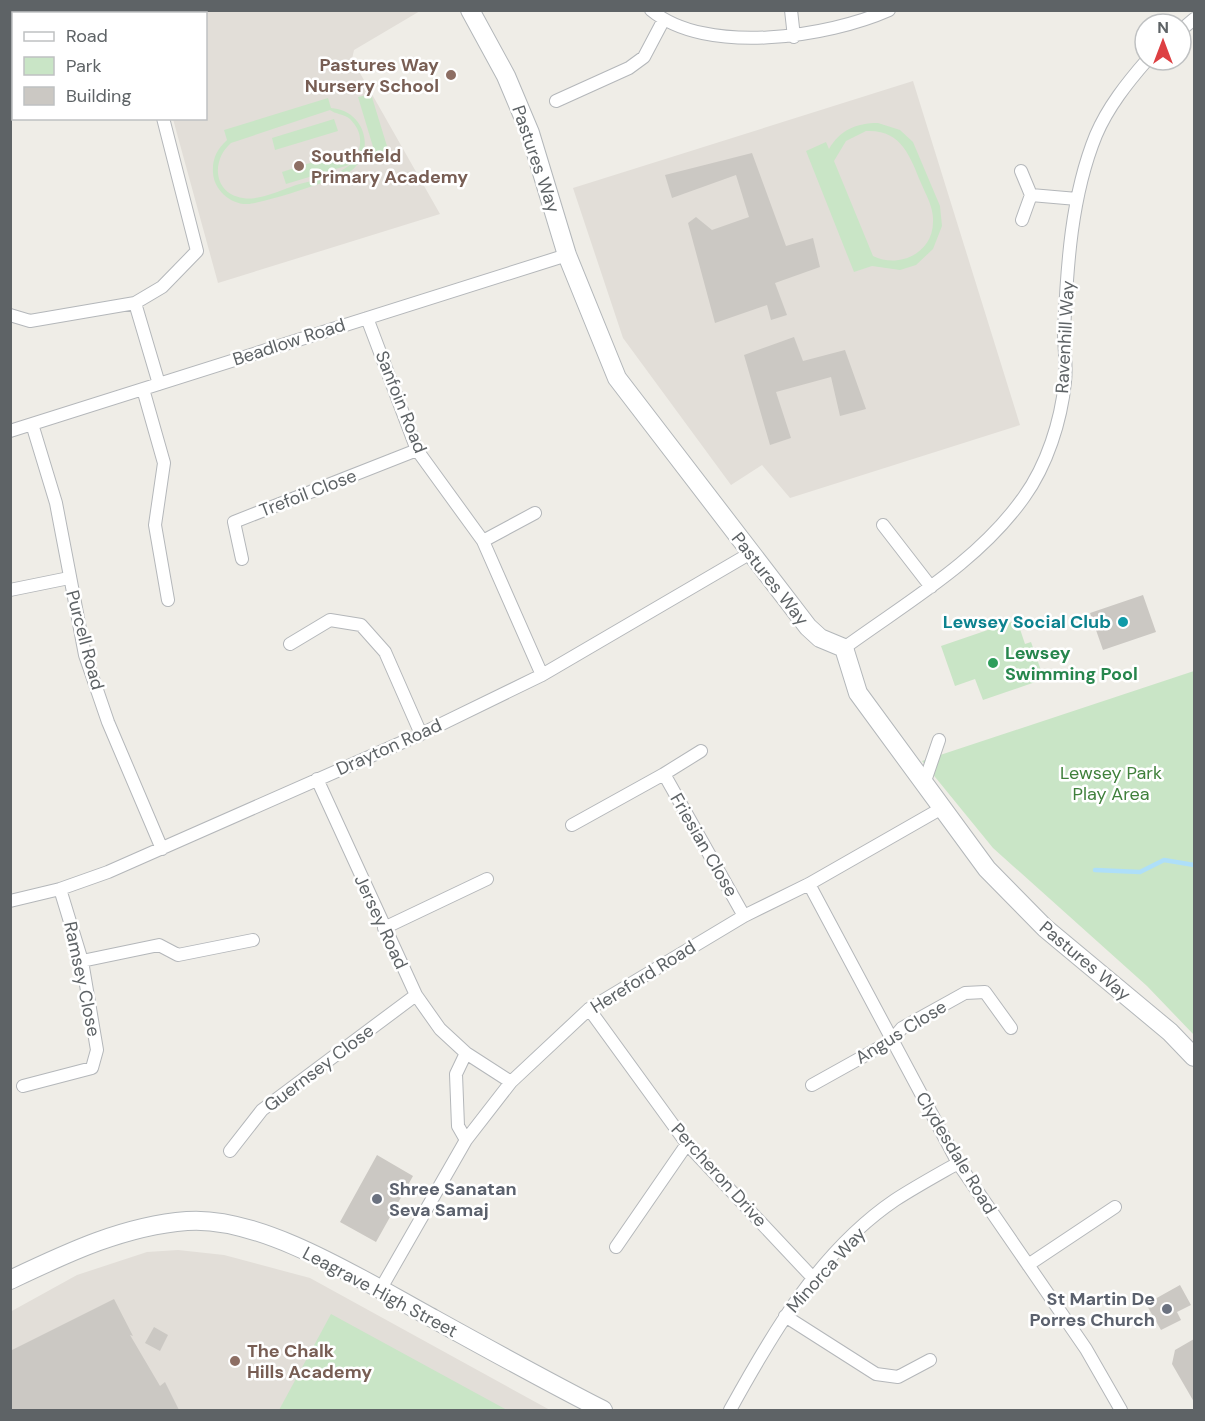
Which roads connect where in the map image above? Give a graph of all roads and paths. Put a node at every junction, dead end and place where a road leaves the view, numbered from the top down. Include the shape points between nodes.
1 (470, 10) edge
2 (651, 10) edge
3 (791, 10) edge
4 (889, 10) edge
5 (663, 21) junction
6 (795, 36) junction
7 (1136, 72) edge
8 (556, 101) dead end
9 (164, 120) edge
10 (1021, 171) dead end
11 (1030, 195) junction
12 (1077, 200) junction
13 (1022, 220) dead end
14 (567, 255) junction
15 (135, 303) junction
16 (10, 315) edge
17 (367, 318) junction
18 (159, 384) junction
19 (143, 389) junction
20 (32, 424) junction
21 (10, 430) edge
22 (417, 450) junction
23 (535, 513) dead end
24 (883, 525) dead end
25 (483, 541) junction
26 (749, 554) junction
27 (242, 560) dead end
28 (69, 578) junction
29 (931, 587) junction
30 (10, 590) edge
31 (168, 600) dead end
32 (290, 644) dead end
33 (844, 648) junction
34 (542, 675) junction
35 (421, 734) junction
36 (939, 740) dead end
37 (701, 751) dead end
38 (664, 774) junction
39 (316, 779) junction
40 (924, 784) junction
41 (942, 808) junction
42 (572, 825) dead end
43 (162, 849) junction
44 (487, 879) dead end
45 (809, 884) junction
46 (60, 889) junction
47 (10, 901) edge
48 (744, 916) junction
49 (384, 928) junction
50 (253, 940) dead end
51 (81, 962) junction
52 (416, 995) junction
53 (590, 1009) junction
54 (1011, 1029) dead end
55 (891, 1041) junction
56 (466, 1053) junction
57 (1194, 1057) edge
58 (511, 1083) junction
59 (812, 1085) dead end
60 (23, 1086) dead end
61 (466, 1140) junction
62 (687, 1144) junction
63 (230, 1151) dead end
64 (958, 1163) junction
65 (1116, 1207) dead end
66 (616, 1247) dead end
67 (1028, 1265) junction
68 (813, 1278) junction
69 (10, 1280) edge
70 (380, 1290) junction
71 (785, 1316) junction
72 (930, 1360) dead end
73 (600, 1410) edge
74 (730, 1410) edge
75 (1121, 1410) edge

1 - 14 street, Pastures Way via 506,76 530,133
2 - 5 street
3 - 6 street
4 - 6 street via 857,23
5 - 6 street via 740,37
5 - 8 street via 644,57
7 - 12 street, Ravenhill Way via 1096,135
9 - 15 street via 197,250 162,287
10 - 11 street
11 - 12 street
11 - 13 street
12 - 29 street, Ravenhill Way via 1066,311 1065,381 1046,457 1025,496 989,541
14 - 17 street, Beadlow Road
14 - 26 street, Pastures Way via 617,378
15 - 16 street via 30,321
15 - 18 street
17 - 18 street, Beadlow Road
17 - 22 street, Sanfoin Road
18 - 19 street, Beadlow Road
19 - 20 street, Beadlow Road
19 - 31 street via 164,463 155,525
20 - 21 street, Beadlow Road
20 - 28 street, Purcell Road via 56,503
22 - 25 street, Sanfoin Road
22 - 27 street, Trefoil Close via 234,522
23 - 25 street
24 - 29 street
25 - 34 street, Sanfoin Road
26 - 33 street, Pastures Way via 819,638
26 - 34 street, Drayton Road
28 - 30 street
28 - 43 street, Purcell Road via 85,655 108,722
29 - 33 street, Ravenhill Way
32 - 35 street via 330,620 361,625 385,652
33 - 40 street, Pastures Way via 858,693
34 - 35 street, Drayton Road
35 - 39 street, Drayton Road
36 - 40 street
37 - 38 street, Friesian Close
38 - 42 street, Friesian Close
38 - 48 street, Friesian Close
39 - 43 street, Drayton Road
39 - 49 street, Jersey Road
40 - 41 street, Pastures Way
41 - 45 street, Hereford Road
41 - 57 street, Pastures Way via 987,869 1045,928 1170,1032
43 - 46 street, Drayton Road
44 - 49 street
45 - 48 street, Hereford Road
45 - 55 street, Clydesdale Road
46 - 47 street, Drayton Road
46 - 51 street, Ramsey Close
48 - 53 street, Hereford Road
49 - 52 street, Jersey Road
50 - 51 street via 178,955 159,945
51 - 60 street, Ramsey Close via 97,1050 92,1068
52 - 56 street, Jersey Road via 440,1029
52 - 63 street, Guernsey Close via 262,1110
53 - 58 street, Hereford Road
53 - 62 street, Percheron Drive
54 - 55 street, Angus Close via 985,992 965,993 902,1029
55 - 59 street, Angus Close
55 - 64 street, Clydesdale Road
56 - 58 street, Jersey Road
56 - 61 street via 456,1074 458,1126
58 - 61 street, Hereford Road
61 - 70 street, Hereford Road
62 - 66 street
62 - 68 street, Percheron Drive
64 - 67 street, Clydesdale Road
64 - 68 street, Minorca Way via 894,1201 850,1238
65 - 67 street
67 - 75 street, Clydesdale Road via 1086,1349
68 - 71 street, Minorca Way
69 - 70 street, Leagrave High Street via 80,1247 139,1228 189,1221 223,1224 273,1238 335,1264
70 - 73 street, Leagrave High Street
71 - 72 street via 876,1374 898,1377
71 - 74 street, Minorca Way

